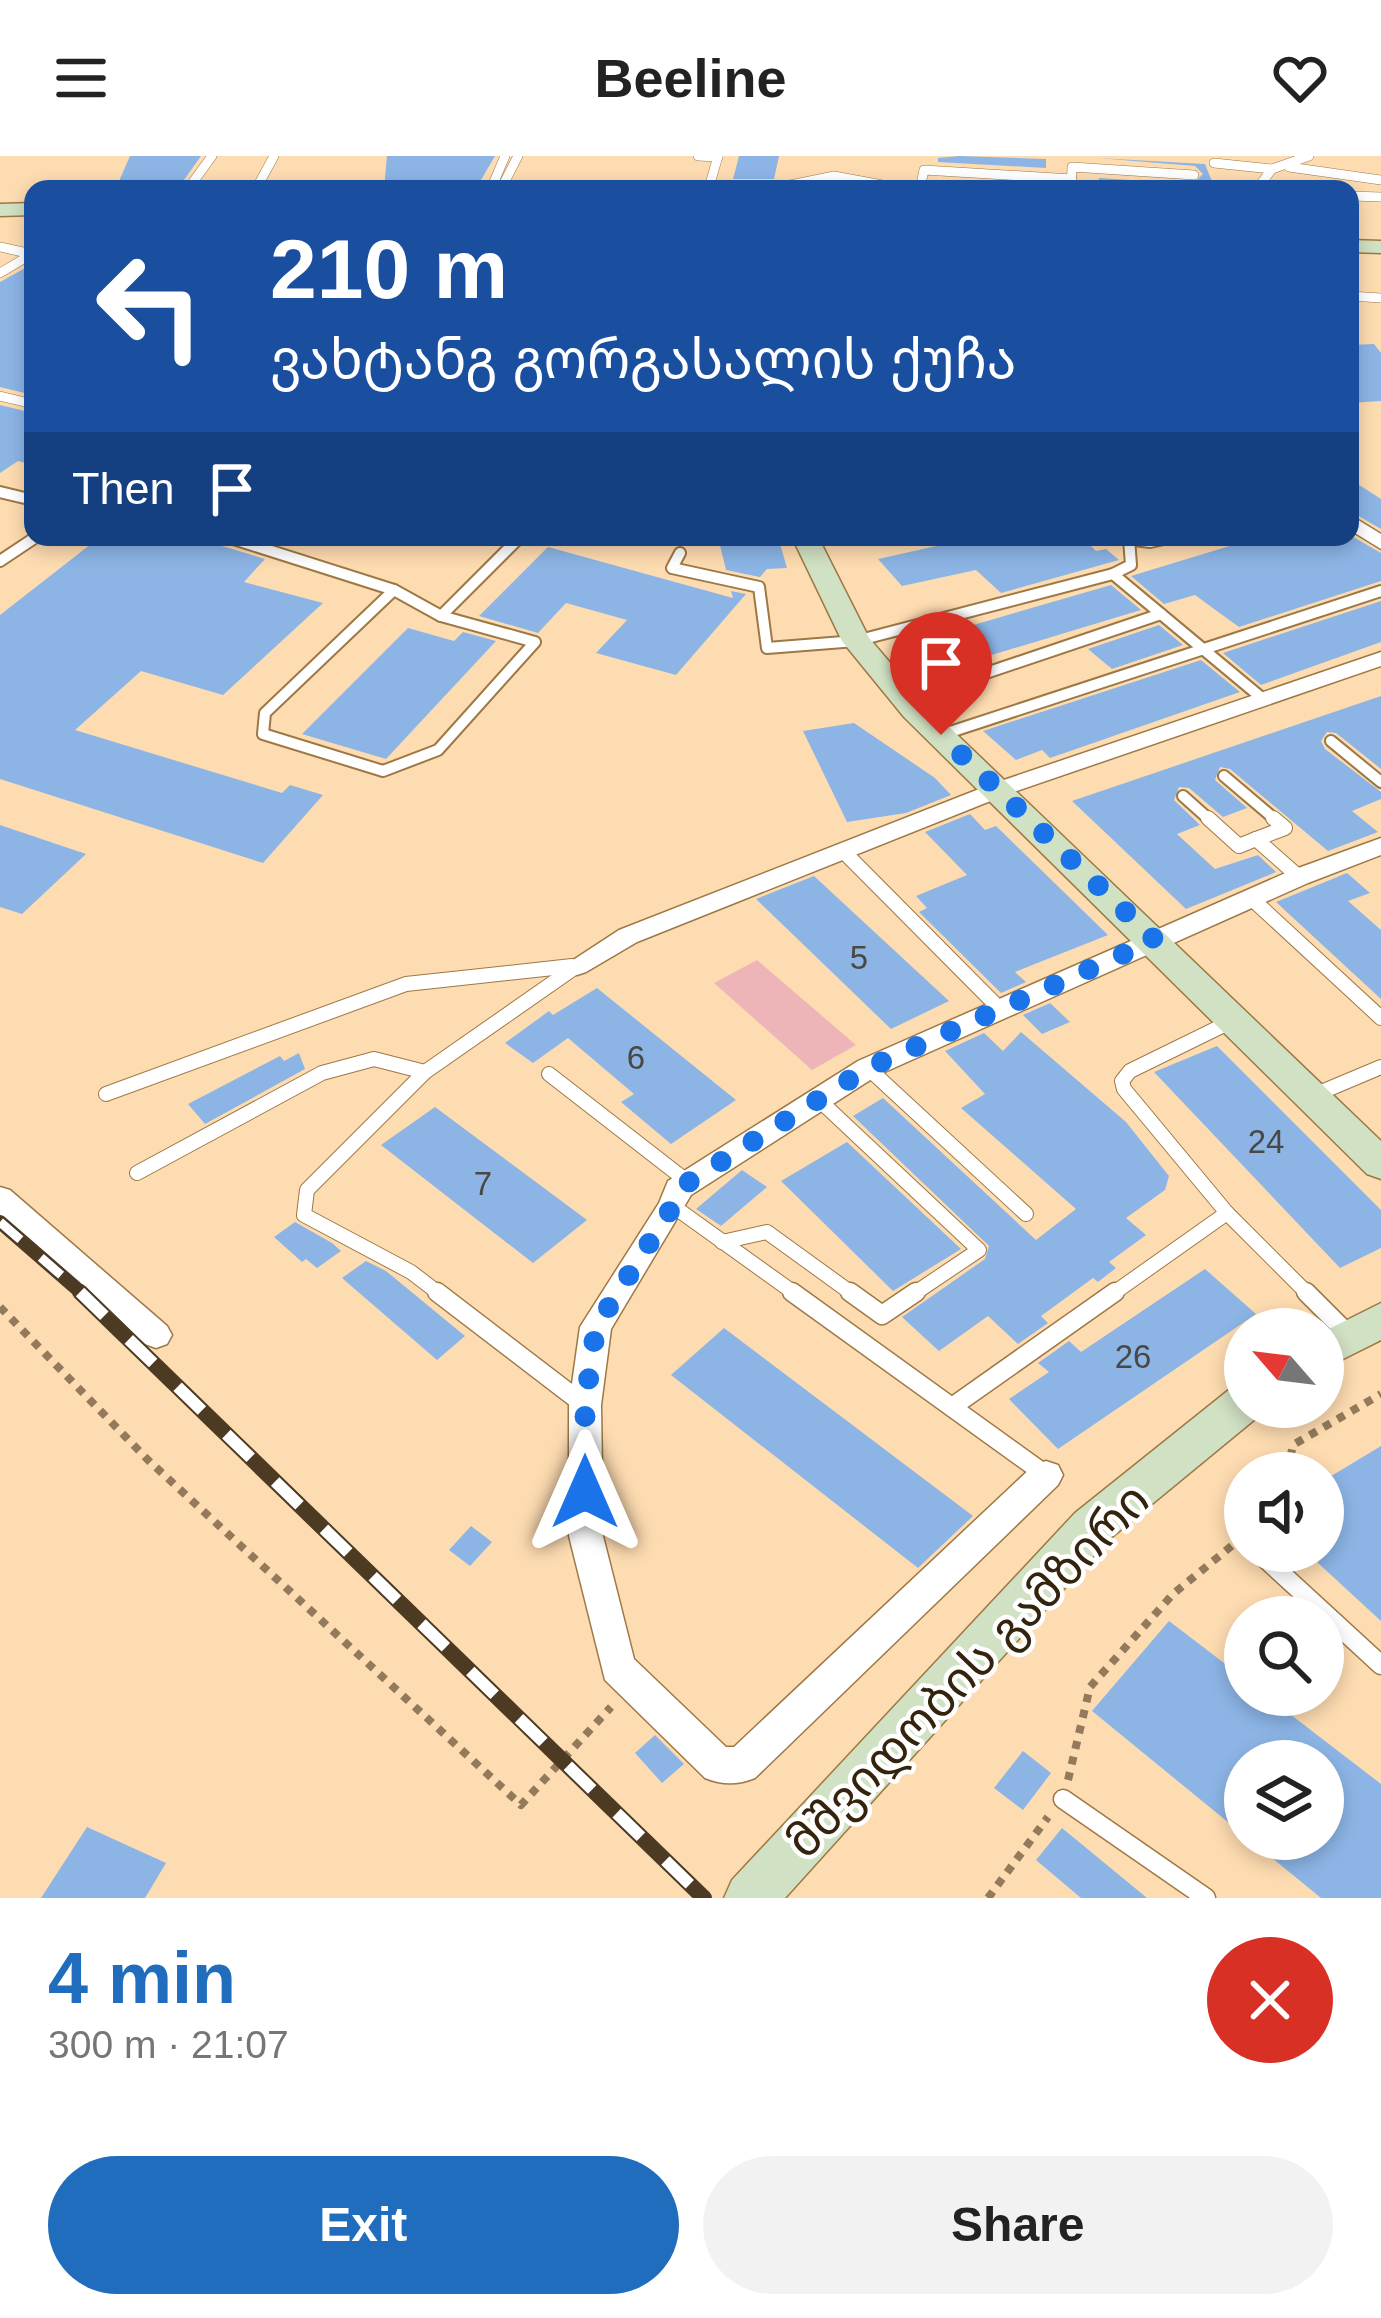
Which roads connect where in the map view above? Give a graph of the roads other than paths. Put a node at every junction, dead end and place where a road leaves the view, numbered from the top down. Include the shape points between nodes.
1 (698, 156) edge
2 (926, 156) edge
3 (1309, 156) edge
4 (718, 157) edge
5 (1214, 163) dead end
6 (1289, 167) junction
7 (1272, 169) junction
8 (924, 170) junction
9 (1194, 175) dead end
10 (815, 180) edge
11 (856, 180) edge
12 (922, 180) edge
13 (1029, 180) edge
14 (1071, 180) edge
15 (1263, 180) edge
16 (1381, 180) edge
17 (255, 546) edge
18 (511, 546) edge
19 (809, 546) edge
20 (1131, 546) edge
21 (680, 554) dead end
22 (1112, 574) junction
23 (394, 590) junction
24 (1381, 591) edge
25 (1161, 614) junction
26 (441, 616) junction
27 (856, 641) junction
28 (1202, 649) junction
29 (1381, 659) edge
30 (1263, 699) junction
31 (906, 700) junction
32 (941, 735) junction
33 (1331, 741) dead end
34 (1224, 776) dead end
35 (1381, 782) edge
36 (1000, 789) junction
37 (1183, 796) dead end
38 (1256, 839) junction
39 (1381, 846) edge
40 (845, 853) junction
41 (1299, 877) junction
42 (1251, 898) junction
43 (1155, 940) junction
44 (577, 966) junction
45 (1000, 1008) junction
46 (1381, 1018) edge
47 (1235, 1019) junction
48 (1381, 1067) edge
49 (868, 1068) junction
50 (425, 1072) junction
51 (549, 1074) dead end
52 (106, 1094) dead end
53 (1312, 1096) junction
54 (817, 1098) junction
55 (1381, 1164) edge
56 (137, 1173) dead end
57 (681, 1194) junction
58 (0, 1198) edge
59 (1227, 1213) junction
60 (1026, 1214) dead end
61 (722, 1242) junction
62 (156, 1335) dead end
63 (1360, 1335) edge
64 (585, 1405) junction
65 (952, 1407) junction
66 (1224, 1419) edge
67 (1046, 1474) joint
68 (1280, 1572) edge
69 (1381, 1665) edge
70 (1063, 1798) road end
71 (755, 1892) edge
72 (1207, 1898) edge

1 - 4 lane
2 - 8 lane
3 - 6 lane
5 - 7 lane
6 - 7 lane
6 - 16 lane
7 - 15 lane
8 - 12 lane
8 - 13 lane
9 - 14 lane via 1072,167
10 - 11 lane
17 - 23 lane
18 - 26 lane
19 - 27 street
20 - 22 lane via 1132,565
21 - 27 lane via 673,568 759,587 767,647
22 - 25 lane
22 - 27 lane
23 - 26 lane
23 - 26 lane via 265,713 263,734 383,771 438,750 535,643
24 - 28 lane
25 - 28 lane
25 - 31 lane
27 - 31 street
28 - 30 lane
28 - 32 lane
29 - 30 street
30 - 36 street
31 - 32 street
32 - 36 street
33 - 35 lane
34 - 38 lane via 1285,829
36 - 40 street
36 - 43 street
37 - 38 lane via 1239,846
38 - 41 lane
39 - 41 street
40 - 44 street via 628,936
40 - 45 lane
41 - 42 street
42 - 43 street
42 - 46 lane
43 - 45 street
43 - 47 street
44 - 50 lane
44 - 52 lane via 406,984
45 - 49 street
47 - 53 street
47 - 59 lane via 1122,1082
48 - 53 lane
49 - 54 street
49 - 60 lane
50 - 56 lane via 374,1060 322,1073
50 - 64 lane via 307,1190 304,1215 411,1272
51 - 57 lane
53 - 55 street
54 - 57 street
54 - 61 lane via 979,1250 882,1315 767,1232
57 - 61 lane
57 - 64 street via 596,1327
58 - 62 street
59 - 63 lane
59 - 65 lane
61 - 65 lane
64 - 67 street via 586,1536 618,1668 718,1765 742,1765
65 - 67 lane
66 - 71 street, მშვიდობის გამზირი via 1091,1527
68 - 69 lane
70 - 72 lane

